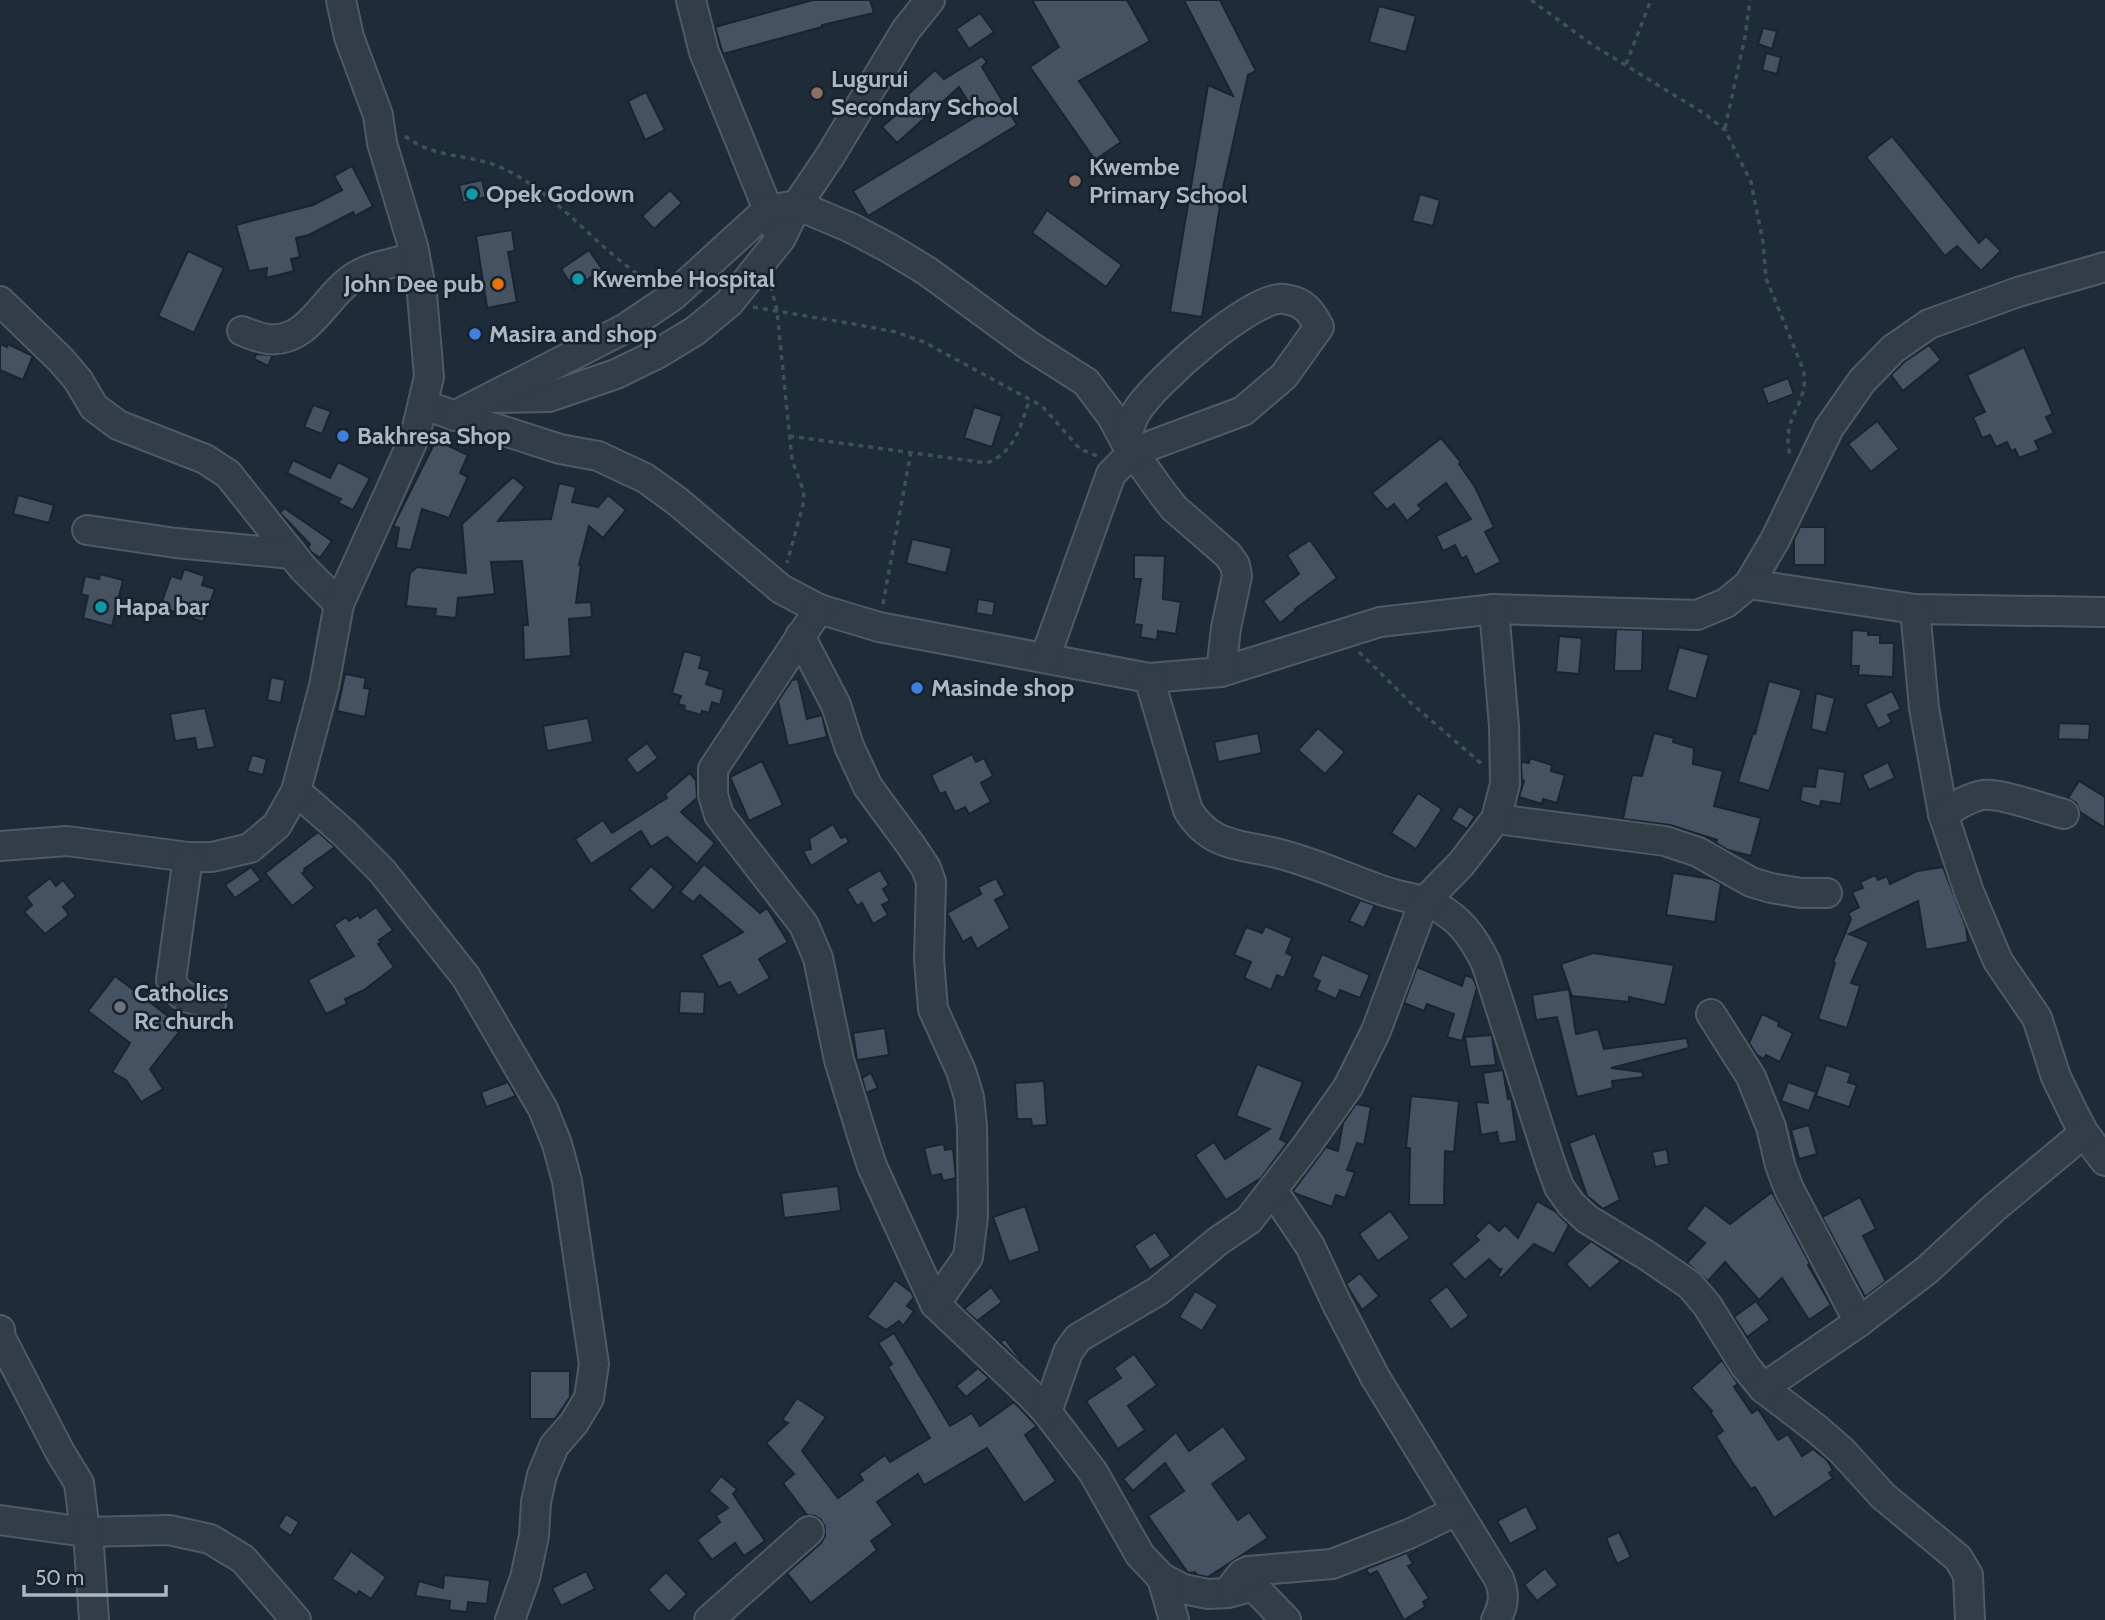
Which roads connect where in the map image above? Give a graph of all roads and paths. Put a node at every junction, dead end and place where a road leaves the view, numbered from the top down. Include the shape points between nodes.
1 (341, 0) edge
2 (691, 0) edge
3 (930, 0) edge
4 (1531, 0) edge
5 (1651, 0) edge
6 (1750, 0) edge
7 (1626, 64) junction
8 (379, 115) junction
9 (1725, 130) junction
10 (797, 205) junction
11 (766, 210) junction
12 (781, 238) junction
13 (415, 257) junction
14 (2105, 267) edge
15 (673, 296) junction
16 (0, 301) edge
17 (729, 303) junction
18 (777, 311) junction
19 (242, 331) dead end
20 (488, 398) junction
21 (1030, 399) junction
22 (423, 405) junction
23 (454, 416) junction
24 (789, 436) junction
25 (911, 451) junction
26 (1126, 453) junction
27 (1800, 486) junction
28 (87, 530) dead end
29 (292, 554) junction
30 (1749, 584) junction
31 (781, 589) junction
32 (339, 604) junction
33 (819, 609) junction
34 (1494, 609) junction
35 (1914, 609) junction
36 (2105, 612) edge
37 (879, 627) junction
38 (1340, 634) junction
39 (800, 636) junction
40 (1045, 659) junction
41 (1221, 672) junction
42 (1149, 678) junction
43 (1505, 784) junction
44 (296, 791) junction
45 (1943, 814) junction
46 (2064, 814) dead end
47 (1496, 819) junction
48 (0, 846) edge
49 (188, 857) junction
50 (1827, 893) dead end
51 (1424, 902) junction
52 (211, 1003) dead end
53 (1711, 1014) dead end
54 (2084, 1133) junction
55 (2105, 1161) edge
56 (1273, 1191) junction
57 (935, 1304) junction
58 (1859, 1322) junction
59 (0, 1330) edge
60 (1763, 1388) junction
61 (1047, 1412) junction
62 (1456, 1511) junction
63 (0, 1520) edge
64 (809, 1531) dead end
65 (87, 1532) junction
66 (1162, 1578) junction
67 (1228, 1593) junction
68 (94, 1620) edge
69 (296, 1620) edge
70 (510, 1620) edge
71 (709, 1620) edge
72 (1174, 1620) edge
73 (1286, 1620) edge
74 (1496, 1620) edge
75 (1970, 1620) edge

1 - 8 street via 349,37
2 - 11 street via 704,52
3 - 10 street via 906,30
4 - 7 path
5 - 7 path
6 - 9 path
7 - 9 path
8 - 13 street via 382,143
8 - 15 path via 420,147 501,168 557,202 625,267
9 - 27 path via 1751,182 1766,278 1806,382 1787,433
10 - 11 street
10 - 12 street
10 - 26 street via 851,228 927,271 1079,376 1111,415
11 - 12 street
11 - 15 street
12 - 17 street
13 - 19 street via 352,278 311,323 288,337 269,340
13 - 22 street via 429,377
14 - 27 street via 1929,324 1893,349 1862,381 1829,428
15 - 20 street via 624,329
16 - 29 street via 61,360 94,407 118,425 205,459 228,474
17 - 18 path
17 - 20 street via 695,331 616,374 549,397
18 - 21 path via 886,330 924,342
18 - 24 path
20 - 23 street
21 - 25 path via 1013,444 987,463
21 - 26 path via 1042,406 1080,449
22 - 23 street
22 - 32 street via 415,436
23 - 31 street via 598,456 645,478
24 - 25 path
24 - 31 path via 804,492
25 - 37 path
26 - 26 street via 1136,411 1184,358 1257,306 1282,298 1310,309 1320,327 1284,376 1243,411
26 - 40 street via 1111,474
26 - 41 street via 1174,508 1235,565
27 - 30 street
28 - 29 street
29 - 32 street
30 - 34 street via 1726,603 1697,615
30 - 35 street
31 - 33 street
32 - 44 street via 324,686
33 - 37 street
33 - 39 street
34 - 38 street via 1380,622
34 - 43 street
35 - 36 street
35 - 45 street via 1924,708
37 - 40 street
38 - 41 street
38 - 43 path
39 - 57 street via 836,705 869,787 931,882 933,1009 969,1097 973,1164 968,1257
39 - 57 street via 713,769 713,795 719,814 804,925 818,958 839,1060 872,1166
40 - 42 street
41 - 42 street
42 - 51 street via 1188,810 1205,833 1331,869
43 - 47 street
44 - 49 street via 277,825 250,848
44 - 70 street via 382,871 466,977 543,1109 564,1168 594,1364 589,1398 554,1447 542,1475 532,1547
45 - 46 street via 1982,795
45 - 54 street via 1998,961 2036,1018 2056,1077
47 - 50 street via 1665,841 1698,852 1751,882 1801,893
47 - 51 street
48 - 49 street via 67,841
49 - 52 street via 171,980 185,997
51 - 56 street via 1376,1031 1348,1087
51 - 60 street via 1462,925 1486,962 1559,1187 1587,1219 1690,1286
53 - 58 street via 1756,1087 1789,1189
54 - 55 street
54 - 58 street via 1927,1270
56 - 61 street via 1249,1220 1158,1291 1079,1338 1068,1352
56 - 62 street via 1310,1246 1375,1377
57 - 61 street
58 - 60 street
59 - 65 street via 79,1483
60 - 75 street via 1826,1437 1883,1496 1958,1558 1968,1575
61 - 66 street via 1093,1472 1140,1555
62 - 67 street via 1332,1564 1248,1571
62 - 74 street via 1499,1579 1504,1594
63 - 65 street
64 - 71 street
65 - 68 street
65 - 69 street via 169,1530 210,1539 243,1559
66 - 67 street via 1183,1589
66 - 72 street
67 - 73 street via 1256,1589

